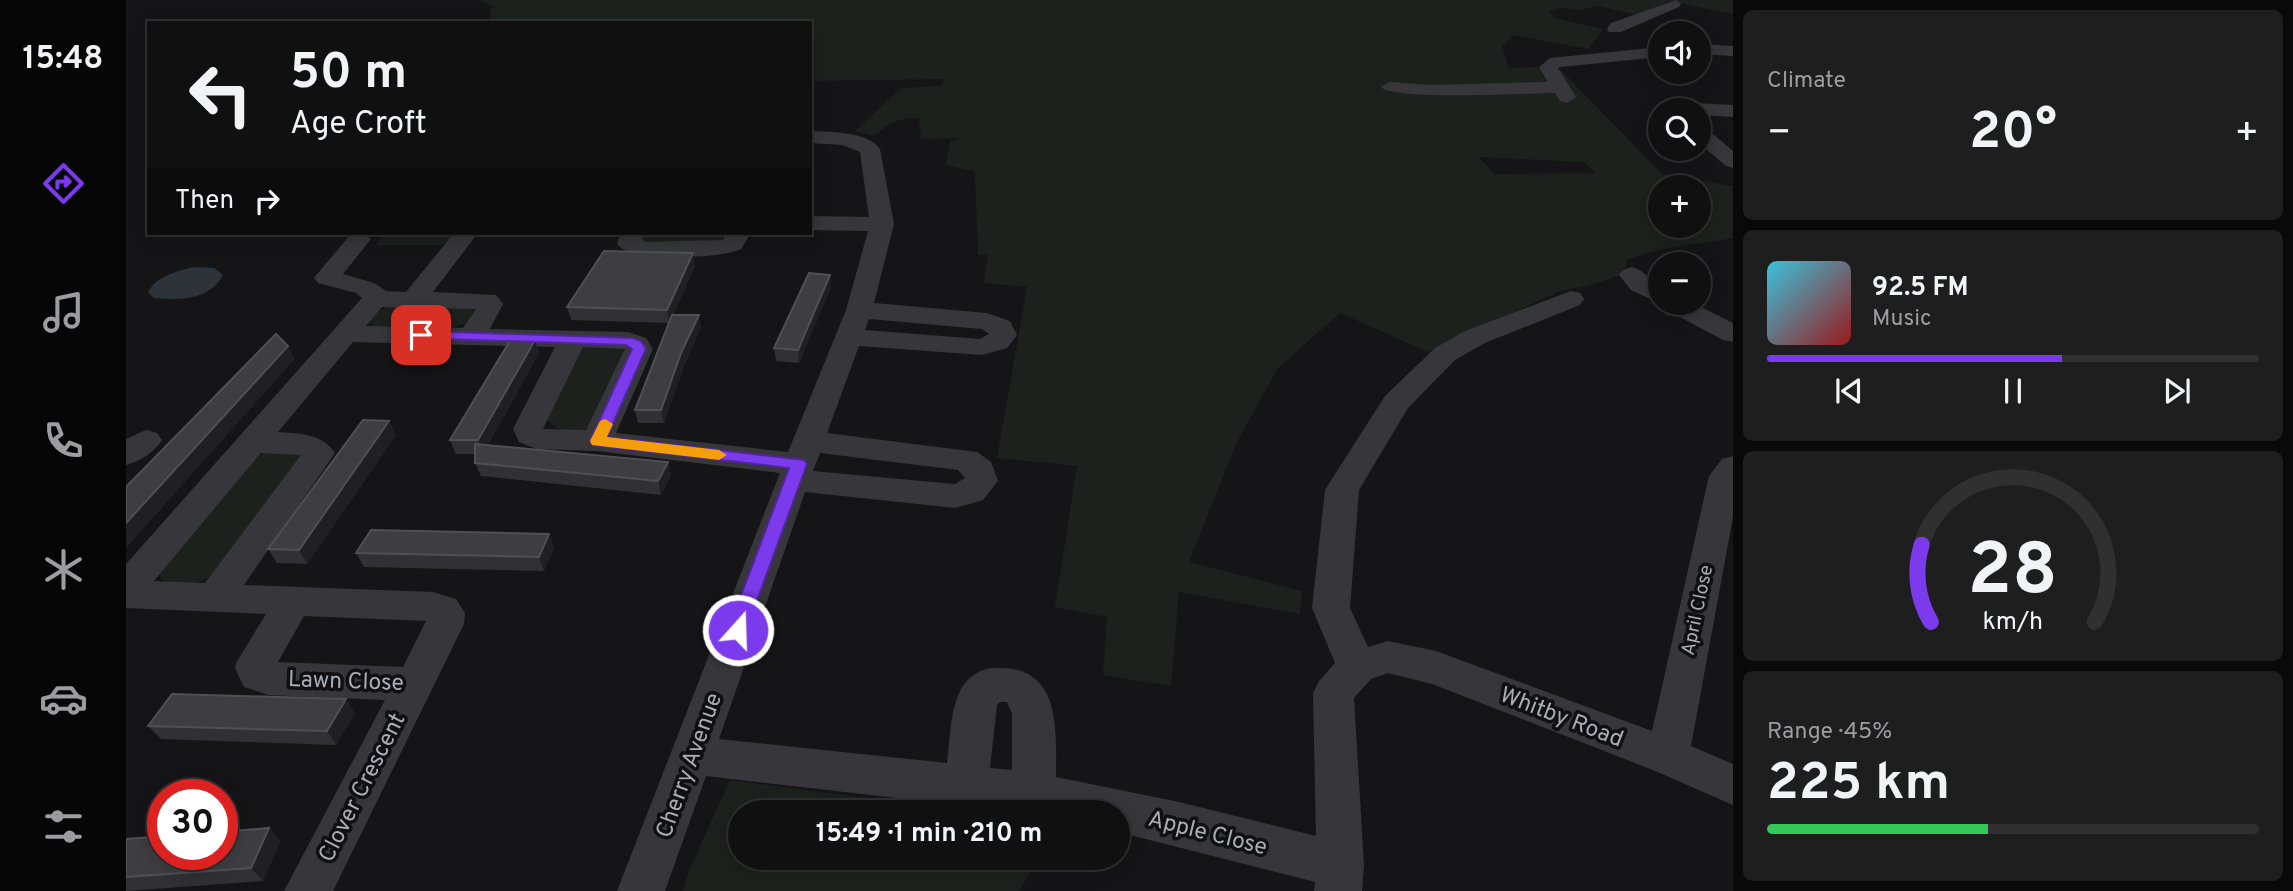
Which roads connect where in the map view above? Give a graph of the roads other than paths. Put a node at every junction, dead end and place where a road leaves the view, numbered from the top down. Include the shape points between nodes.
1 (1674, 4) dead end
2 (1648, 36) edge
3 (1711, 50) edge
4 (1733, 51) edge
5 (1648, 53) edge
6 (1664, 86) dead end
7 (1390, 87) dead end
8 (1669, 98) edge
9 (1711, 110) edge
10 (1733, 111) edge
11 (812, 137) edge
12 (1711, 143) edge
13 (1733, 162) edge
14 (812, 223) edge
15 (882, 225) junction
16 (464, 235) edge
17 (633, 235) edge
18 (739, 235) edge
19 (359, 239) dead end
20 (1632, 275) dead end
21 (1648, 289) edge
22 (375, 299) junction
23 (414, 299) junction
24 (1571, 299) dead end
25 (1697, 315) edge
26 (344, 334) junction
27 (1733, 334) edge
28 (472, 335) junction
29 (573, 340) junction
30 (597, 441) junction
31 (251, 443) junction
32 (800, 462) junction
33 (1733, 467) edge
34 (126, 592) edge
35 (214, 598) junction
36 (295, 601) junction
37 (1373, 662) junction
38 (414, 684) junction
39 (692, 755) junction
40 (1668, 756) junction
41 (966, 784) junction
42 (1733, 785) edge
43 (1033, 793) junction
44 (1339, 878) edge
45 (308, 891) edge
46 (640, 891) edge

1 - 2 street via 1615,29
3 - 4 street
5 - 7 street via 1556,62 1548,67 1564,92
6 - 8 street
9 - 10 street
11 - 15 street, Cherry Avenue via 838,138 870,149
12 - 13 street
14 - 15 street
15 - 32 street, Cherry Avenue via 853,323
16 - 23 street
17 - 18 street via 629,244 644,249 727,247
19 - 22 street via 327,278 365,288
20 - 21 street
22 - 23 street
22 - 26 street, Lawn Close
23 - 28 street via 487,301 489,309
24 - 37 street via 1475,337 1445,354 1396,403 1342,490 1331,608
25 - 27 street
26 - 28 street
26 - 31 street, Lawn Close
28 - 29 street
29 - 30 street via 628,341 639,349
29 - 30 street via 528,429 537,439
30 - 32 street
31 - 34 street, Lawn Close
31 - 35 street via 307,444 319,453
32 - 39 street, Cherry Avenue
33 - 40 street, April Close via 1725,476
34 - 35 street, Lawn Close
35 - 36 street, Lawn Close
36 - 38 street, Lawn Close via 443,609 445,624
36 - 38 street, Lawn Close via 256,663 258,675
37 - 40 street, Whitby Road via 1436,668
37 - 44 street via 1334,693
38 - 45 street, Clover Crescent
39 - 41 street, Apple Close
39 - 46 street, Cherry Avenue
40 - 42 street, Whitby Road
41 - 43 street, Apple Close
41 - 43 street via 977,699 989,685 1008,683 1026,693 1034,708
43 - 44 street, Apple Close via 1180,824

